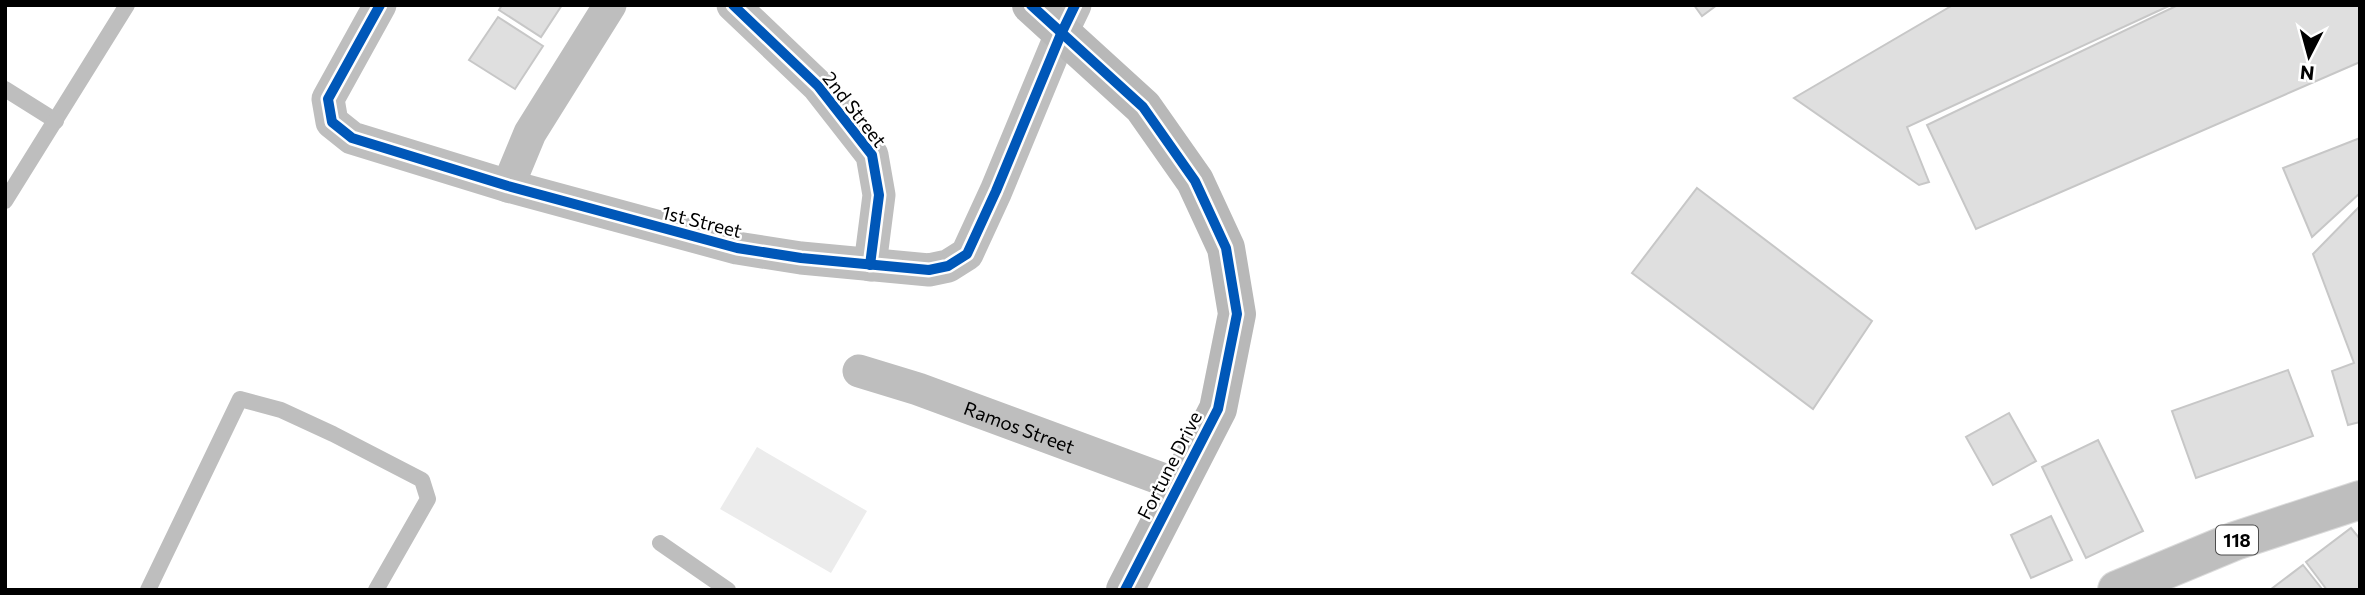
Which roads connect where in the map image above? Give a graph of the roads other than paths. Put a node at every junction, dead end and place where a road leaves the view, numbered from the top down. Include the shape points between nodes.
1 (127, 5) edge
2 (380, 5) edge
3 (610, 5) edge
4 (733, 5) edge
5 (1031, 5) edge
6 (1068, 20) edge
7 (5, 89) edge
8 (56, 121) junction
9 (508, 186) junction
10 (5, 201) edge
11 (870, 265) junction
12 (859, 371) dead end
13 (1178, 485) junction
14 (2360, 500) edge
15 (660, 543) dead end
16 (2143, 585) edge
17 (148, 590) edge
18 (376, 590) edge
19 (729, 590) edge
20 (1125, 590) edge

1 - 8 lane
2 - 9 street, 1st Street via 328,99 332,122 352,138
3 - 9 street via 530,133
4 - 11 street, 2nd Street via 818,86 872,155 880,195
5 - 6 street, Fortune Drive
6 - 11 street, 1st Street via 967,254 948,266 929,270
6 - 13 street, Fortune Drive via 1143,107 1195,181 1226,248 1237,314 1217,409
7 - 8 lane
8 - 10 lane
9 - 11 street, 1st Street via 737,248
12 - 13 street, Ramos Street
13 - 20 street, Fortune Drive
14 - 16 main road, 118 via 2235,541
15 - 19 lane
17 - 18 lane via 240,399 281,410 333,433 422,480 428,499

